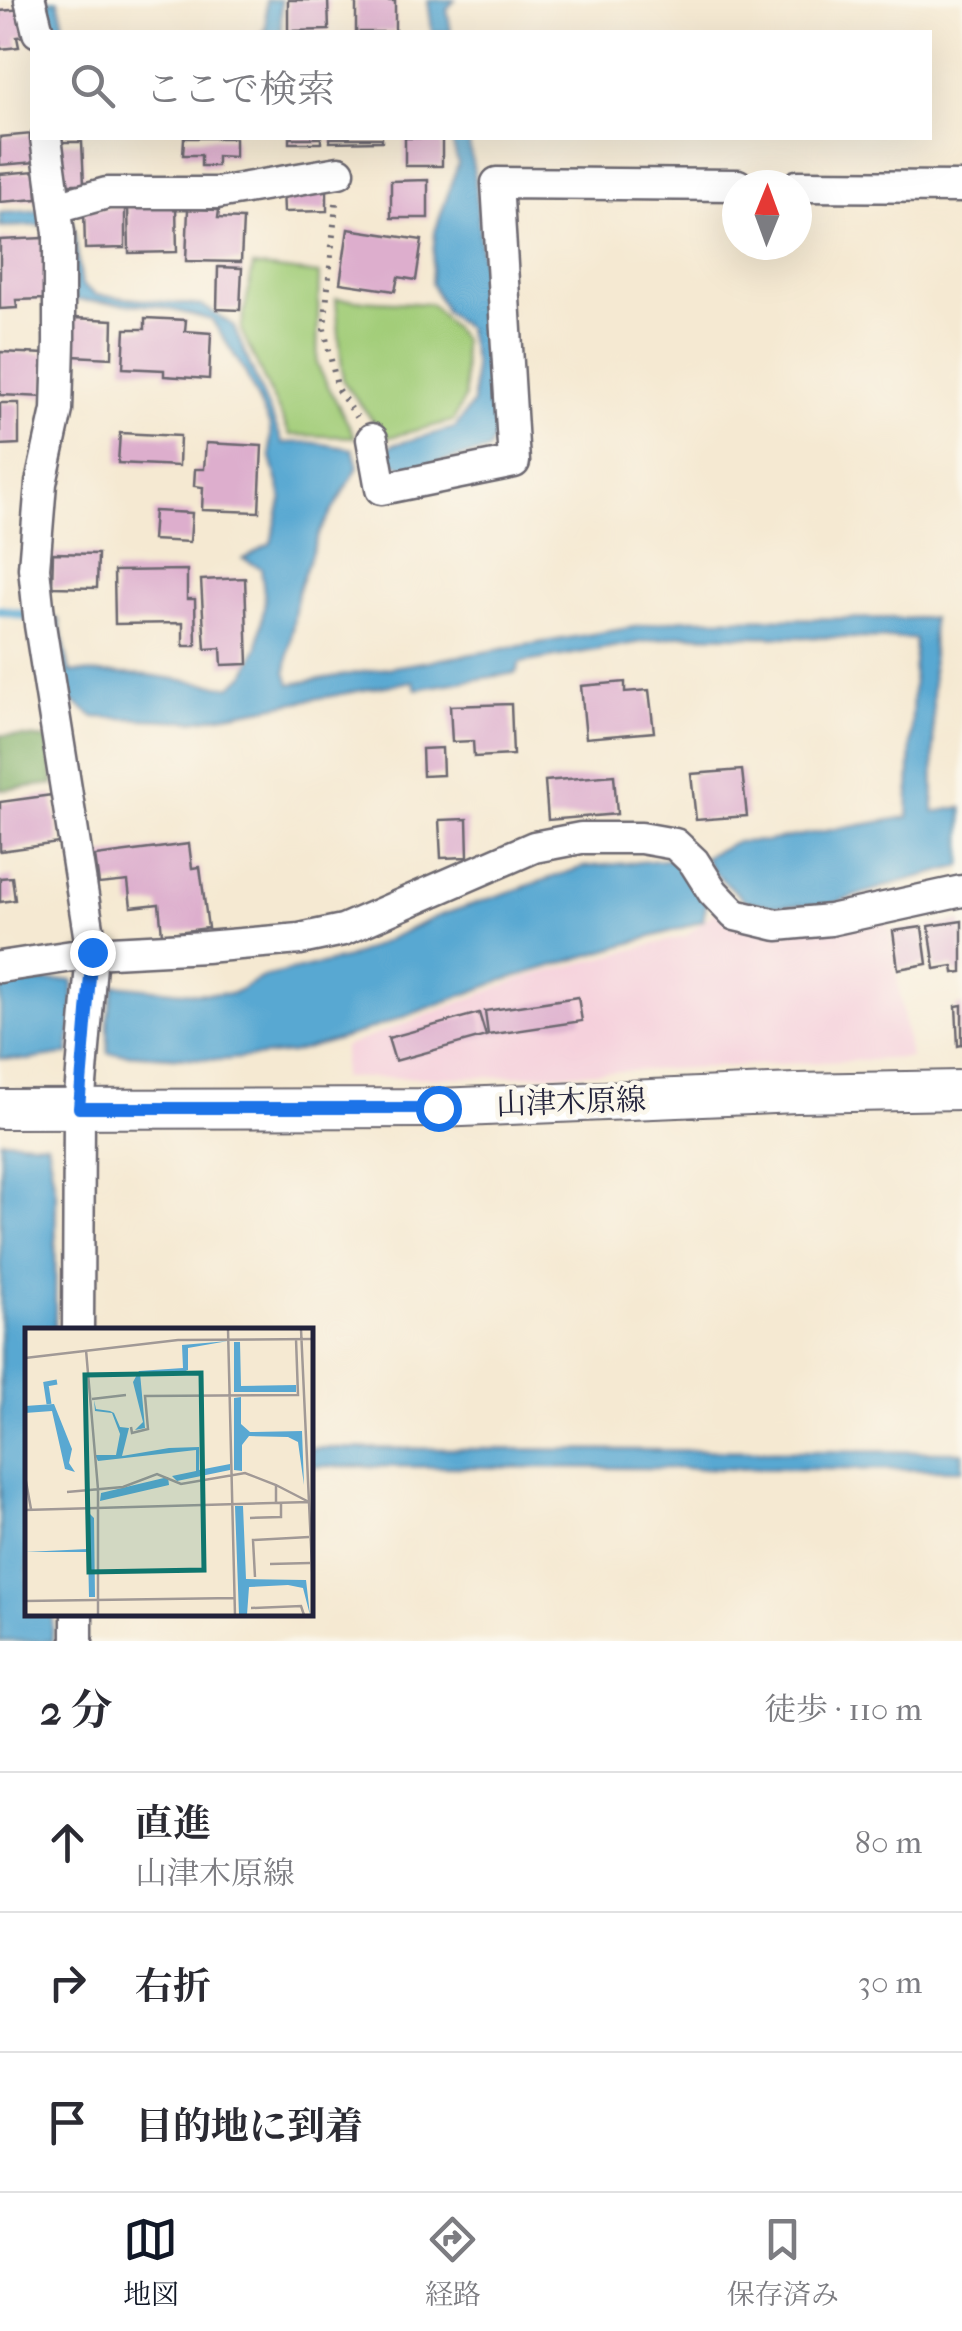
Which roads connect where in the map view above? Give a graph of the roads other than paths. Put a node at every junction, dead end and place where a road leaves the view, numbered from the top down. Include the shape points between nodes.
1 (30, 0) edge
2 (38, 30) edge
3 (46, 140) edge
4 (338, 172) road end
5 (722, 185) edge
6 (812, 186) edge
7 (962, 187) edge
8 (58, 220) junction
9 (375, 453) road end
10 (962, 891) edge
11 (92, 952) junction
12 (0, 967) edge
13 (962, 1090) edge
14 (0, 1108) edge
15 (79, 1108) junction
16 (78, 1328) edge
17 (77, 1616) edge
18 (76, 1641) edge

1 - 2 street
3 - 8 street
4 - 8 street via 216,194 107,192
5 - 9 street via 498,183 514,462 381,489
6 - 7 street
8 - 11 street via 57,410 41,483 34,568
10 - 11 street via 777,925 736,915 675,844 581,838 534,847 343,930 300,939
11 - 12 street
11 - 15 street
13 - 15 street, 山津木原線 via 438,1108
14 - 15 street, 山津木原線
15 - 16 street
17 - 18 street

